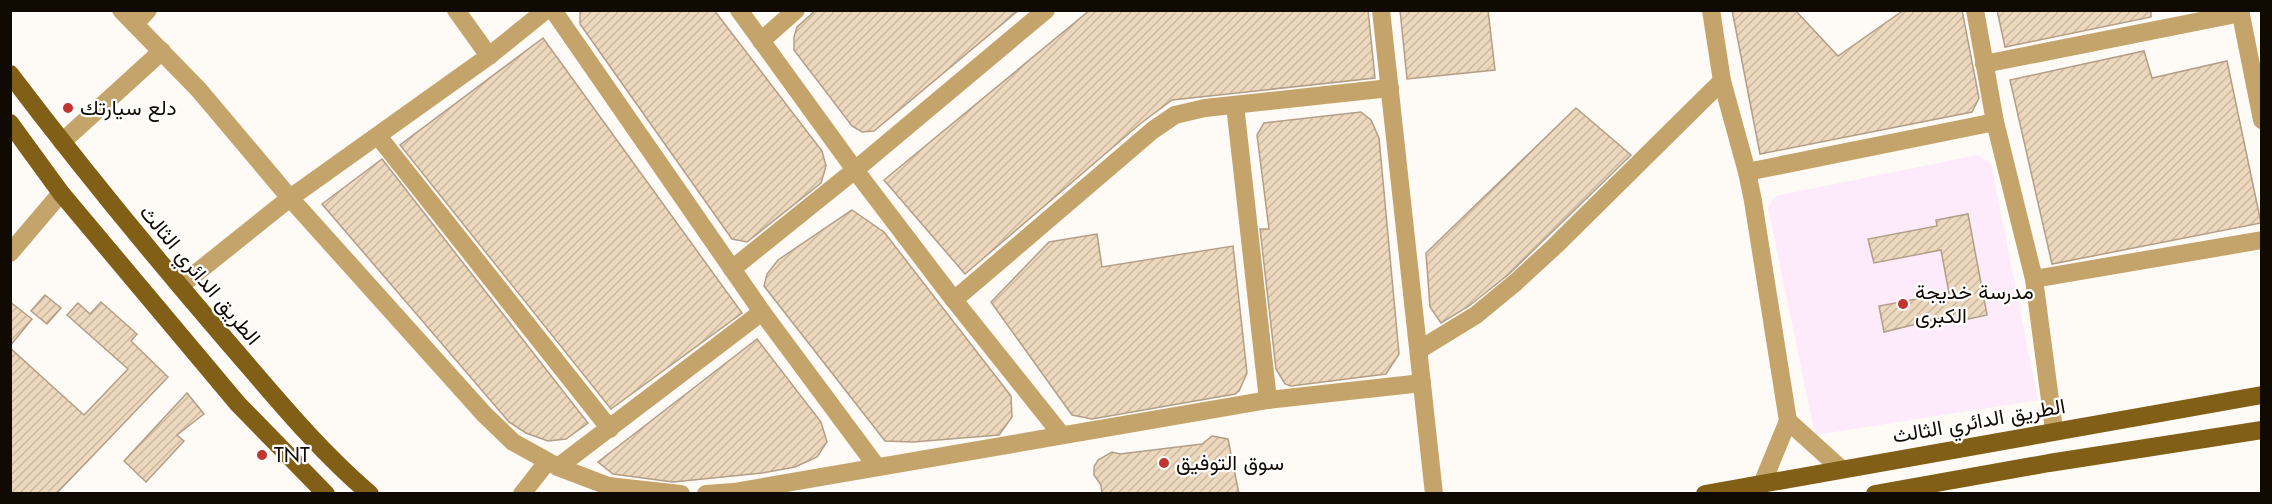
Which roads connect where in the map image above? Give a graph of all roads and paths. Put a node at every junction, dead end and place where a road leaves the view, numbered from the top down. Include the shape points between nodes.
1 (121, 10) edge
2 (148, 10) edge
3 (456, 10) edge
4 (546, 10) edge
5 (553, 10) edge
6 (739, 10) edge
7 (796, 10) edge
8 (1046, 10) edge
9 (1381, 10) edge
10 (1711, 10) edge
11 (1975, 10) edge
12 (2240, 12) edge
13 (135, 24) junction
14 (762, 41) junction
15 (162, 51) junction
16 (489, 56) junction
17 (2256, 60) edge
18 (1984, 64) junction
19 (10, 74) edge
20 (1722, 81) junction
21 (1390, 88) junction
22 (1235, 105) junction
23 (2262, 120) edge
24 (1995, 122) junction
25 (10, 123) edge
26 (378, 136) junction
27 (62, 142) junction
28 (855, 170) junction
29 (1747, 172) junction
30 (61, 192) junction
31 (290, 198) junction
32 (2262, 240) edge
33 (10, 253) edge
34 (732, 269) junction
35 (2034, 279) junction
36 (180, 286) junction
37 (954, 300) junction
38 (762, 312) junction
39 (1419, 351) junction
40 (1422, 383) junction
41 (2262, 394) edge
42 (1268, 400) junction
43 (1788, 421) junction
44 (610, 429) junction
45 (2054, 430) junction
46 (2262, 430) edge
47 (1061, 434) junction
48 (553, 464) junction
49 (877, 467) junction
50 (1840, 468) junction
51 (1762, 484) junction
52 (1434, 493) edge
53 (326, 494) edge
54 (370, 494) edge
55 (522, 494) edge
56 (681, 494) edge
57 (706, 494) edge
58 (1705, 494) edge
59 (1875, 494) edge

1 - 13 street
2 - 13 street
3 - 16 street
4 - 16 street
5 - 34 street
6 - 14 street
7 - 14 street
8 - 28 street
9 - 21 street
10 - 20 street
11 - 18 street
12 - 17 street
12 - 18 street
13 - 15 street
14 - 28 street
15 - 27 street
15 - 31 street
16 - 26 street
17 - 23 street
18 - 24 street
19 - 27 main road, الطريق الدائري الثالث
20 - 29 street
20 - 39 street via 1516,282 1476,315
21 - 22 street
21 - 39 street
22 - 37 street via 1175,115 1153,130
22 - 42 street
24 - 29 street
24 - 35 street
25 - 30 main road
26 - 31 street
26 - 44 street
27 - 36 main road, الطريق الدائري الثالث
28 - 34 street
28 - 37 street
29 - 43 street
30 - 33 street
30 - 53 main road via 238,404
31 - 36 street
31 - 48 street via 484,414 513,442
32 - 35 street
34 - 38 street
35 - 45 street
36 - 54 main road, الطريق الدائري الثالث via 316,442
37 - 47 street
38 - 44 street
38 - 49 street
39 - 40 street
40 - 42 street
40 - 52 street
41 - 45 main road, الطريق الدائري الثالث
42 - 47 street
43 - 50 street
43 - 51 street
44 - 48 street
45 - 50 main road, الطريق الدائري الثالث
46 - 59 main road
47 - 49 street
48 - 55 street
48 - 56 street via 608,486
49 - 57 street
50 - 51 main road, الطريق الدائري الثالث
51 - 58 main road, الطريق الدائري الثالث

